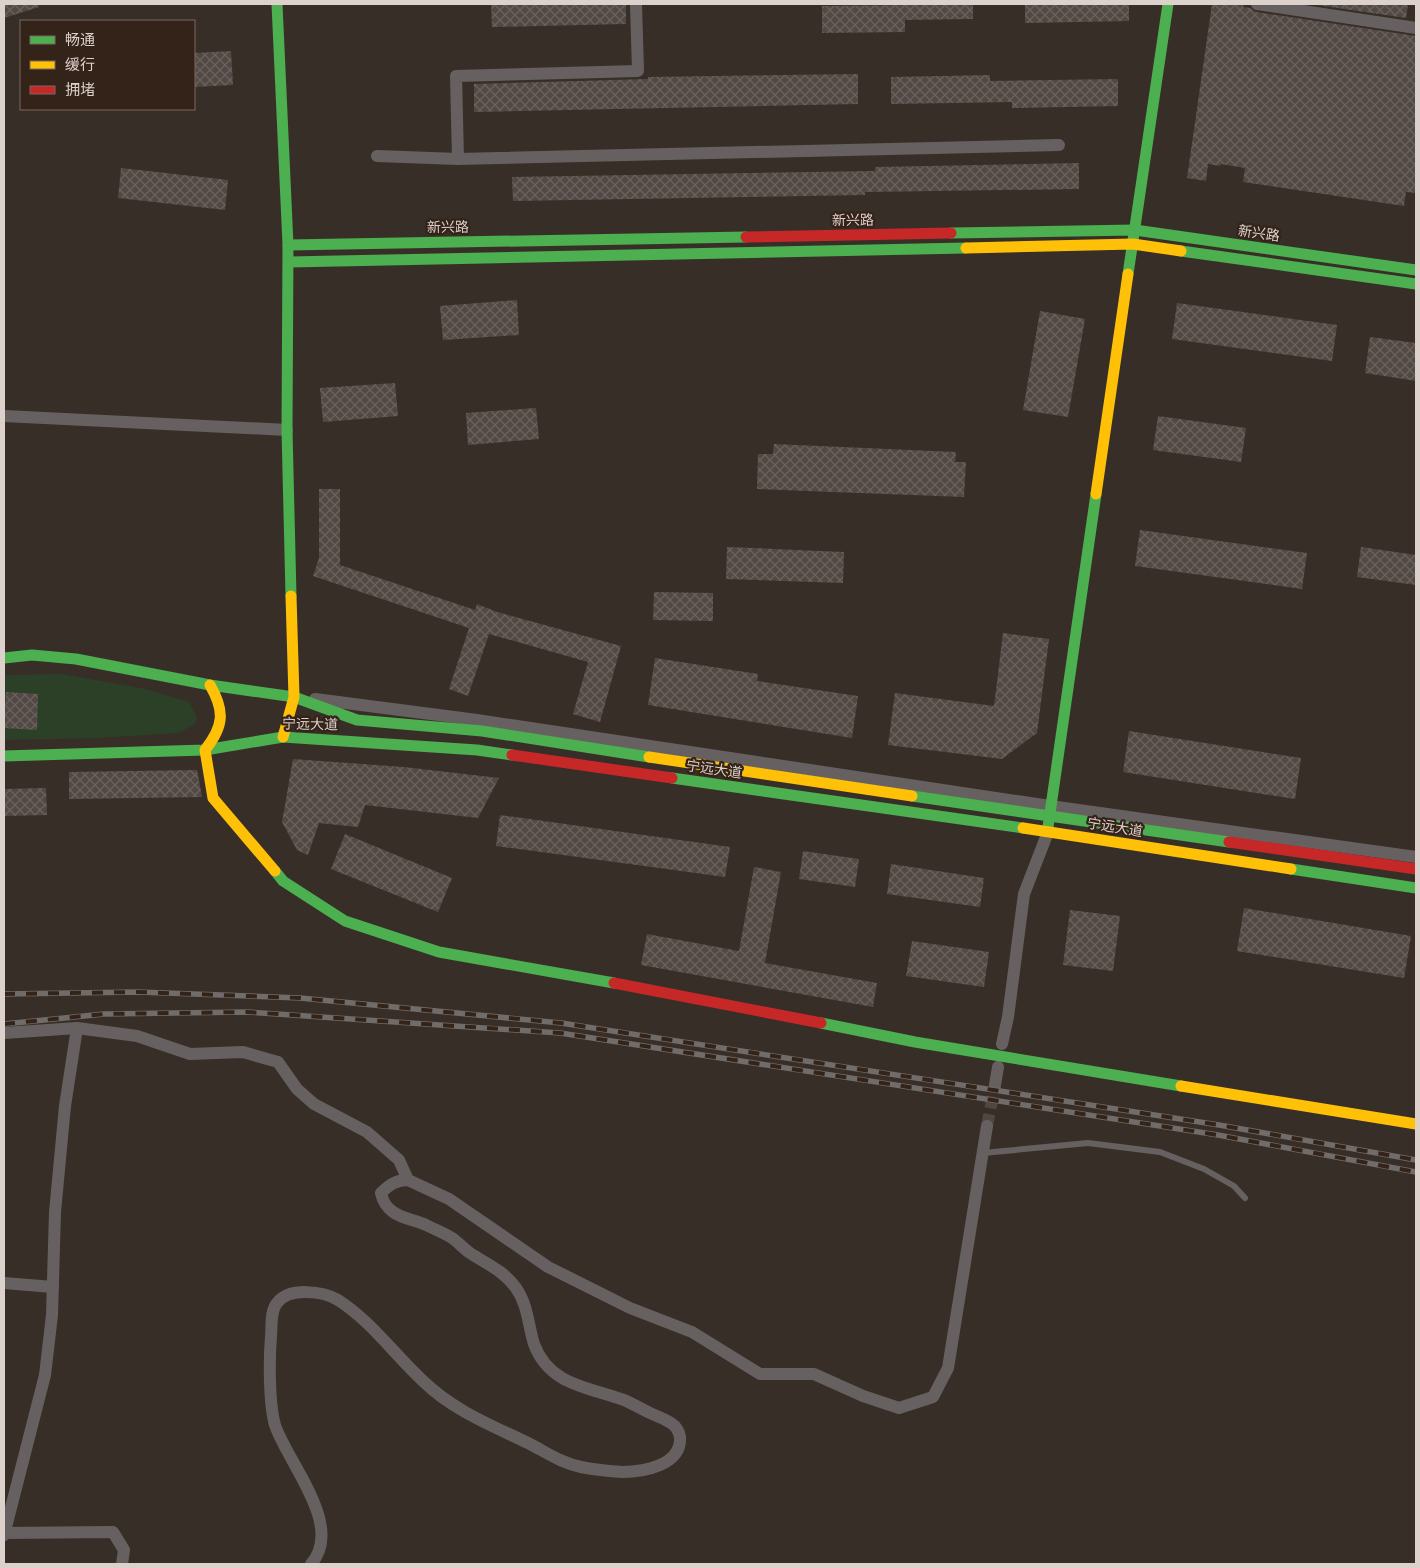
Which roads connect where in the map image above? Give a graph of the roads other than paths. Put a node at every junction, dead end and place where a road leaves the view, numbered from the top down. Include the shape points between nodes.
1 (278, 4) edge
2 (636, 4) edge
3 (1168, 4) edge
4 (1257, 4) edge
5 (1416, 28) edge
6 (1059, 145) dead end
7 (376, 156) dead end
8 (458, 158) junction
9 (1135, 230) junction
10 (1133, 244) junction
11 (288, 245) junction
12 (289, 262) junction
13 (1416, 270) edge
14 (1416, 284) edge
15 (4, 416) edge
16 (287, 430) junction
17 (4, 658) edge
18 (210, 686) junction
19 (294, 697) junction
20 (283, 736) junction
21 (205, 750) junction
22 (4, 756) edge
23 (1050, 810) junction
24 (1048, 832) junction
25 (1416, 857) edge
26 (1416, 869) edge
27 (1416, 888) edge
28 (77, 1028) junction
29 (4, 1033) edge
30 (1002, 1044) dead end
31 (998, 1067) dead end
32 (995, 1085) tunnel mouth
33 (1416, 1124) edge
34 (987, 1126) tunnel mouth
35 (983, 1153) junction
36 (408, 1180) junction
37 (1245, 1198) dead end
38 (4, 1283) edge
39 (53, 1287) junction
40 (4, 1534) edge
41 (122, 1564) edge
42 (312, 1564) edge

1 - 11 main road
2 - 8 street via 638,71 456,76
3 - 9 main road
4 - 5 street
6 - 8 street
7 - 8 street
9 - 10 main road
9 - 11 main road, 新兴路
9 - 13 main road, 新兴路
10 - 12 main road, 新兴路
10 - 14 main road, 新兴路
10 - 23 main road
11 - 12 main road
12 - 16 main road
15 - 16 street
16 - 19 main road
17 - 18 main road, 宁远大道 via 32,655 76,659
18 - 19 main road, 宁远大道
18 - 21 main road via 222,712 221,726
19 - 20 main road
19 - 23 street, 宁远大道 via 468,718
20 - 21 main road, 宁远大道
20 - 24 main road, 宁远大道 via 477,750
21 - 22 main road, 宁远大道
21 - 33 main road via 213,798 283,881 345,921 439,952 672,993 915,1042
23 - 24 main road
23 - 25 street, 宁远大道
23 - 26 main road, 宁远大道
24 - 27 main road, 宁远大道
24 - 30 street via 1024,894
28 - 29 street
28 - 36 street via 137,1036 190,1054 243,1052 278,1062 296,1089 314,1104 367,1132 399,1160
28 - 39 street via 65,1106 55,1212
31 - 32 street
34 - 35 street
35 - 36 street via 948,1368 933,1397 899,1408 814,1374 760,1374 692,1332 630,1308 548,1267 449,1199
35 - 37 lane via 1088,1143 1160,1152 1204,1169 1234,1186
36 - 42 street via 389,1184 381,1193 384,1204 406,1219 451,1237 468,1252 498,1269 516,1287 536,1348 550,1369 585,1389 625,1401 671,1422 679,1432 680,1444 677,1454 667,1462 630,1472 579,1467 553,1458 477,1420 424,1382 370,1326 338,1300 327,1295 289,1295 277,1303 273,1315 270,1352 273,1414 276,1428 304,1480 320,1521 321,1545
38 - 39 street
39 - 40 street via 45,1375
40 - 41 street via 113,1532 124,1550

